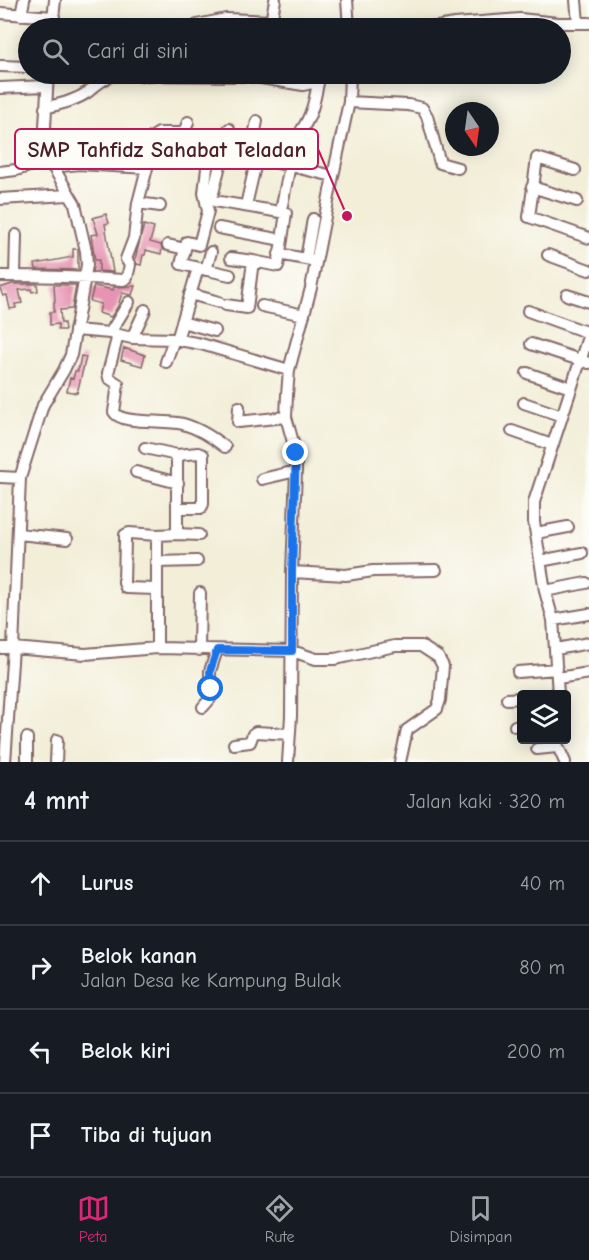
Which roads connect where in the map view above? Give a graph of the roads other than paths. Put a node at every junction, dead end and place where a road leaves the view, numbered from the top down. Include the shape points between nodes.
1 (24, 0) edge
2 (55, 0) edge
3 (275, 0) edge
4 (347, 0) edge
5 (576, 0) edge
6 (0, 13) edge
7 (21, 15) junction
8 (33, 18) edge
9 (53, 18) edge
10 (272, 18) edge
11 (348, 18) edge
12 (584, 23) edge
13 (0, 66) edge
14 (18, 67) edge
15 (96, 84) edge
16 (321, 84) edge
17 (350, 84) edge
18 (46, 86) joint
19 (0, 88) edge
20 (349, 102) junction
21 (45, 108) junction
22 (257, 121) dead end
23 (188, 122) dead end
24 (229, 129) dead end
25 (301, 130) dead end
26 (290, 138) dead end
27 (253, 157) junction
28 (50, 164) junction
29 (287, 165) junction
30 (147, 168) junction
31 (458, 168) dead end
32 (575, 170) dead end
33 (0, 171) edge
34 (333, 176) junction
35 (532, 187) junction
36 (68, 195) junction
37 (0, 199) edge
38 (247, 201) dead end
39 (577, 201) dead end
40 (138, 203) junction
41 (160, 206) dead end
42 (282, 206) dead end
43 (313, 219) dead end
44 (219, 228) dead end
45 (16, 235) dead end
46 (589, 238) edge
47 (282, 240) junction
48 (168, 245) dead end
49 (185, 249) junction
50 (211, 252) dead end
51 (279, 254) junction
52 (548, 255) dead end
53 (231, 258) dead end
54 (311, 260) junction
55 (254, 261) junction
56 (202, 269) junction
57 (589, 270) edge
58 (230, 275) dead end
59 (0, 276) edge
60 (15, 276) junction
61 (85, 278) junction
62 (190, 294) junction
63 (567, 295) dead end
64 (129, 302) dead end
65 (589, 302) edge
66 (262, 306) dead end
67 (145, 310) dead end
68 (528, 311) dead end
69 (304, 315) junction
70 (182, 322) junction
71 (75, 330) junction
72 (215, 331) dead end
73 (114, 334) junction
74 (589, 334) edge
75 (132, 338) junction
76 (175, 340) junction
77 (531, 344) dead end
78 (166, 362) dead end
79 (585, 362) edge
80 (288, 370) junction
81 (527, 373) dead end
82 (571, 388) junction
83 (524, 402) dead end
84 (238, 407) dead end
85 (562, 416) junction
86 (286, 417) junction
87 (512, 432) dead end
88 (552, 445) junction
89 (225, 447) dead end
90 (145, 448) dead end
91 (177, 455) junction
92 (296, 471) junction
93 (136, 472) dead end
94 (0, 477) edge
95 (20, 478) junction
96 (262, 479) dead end
97 (178, 483) junction
98 (177, 508) junction
99 (568, 527) dead end
100 (536, 533) junction
101 (18, 534) junction
102 (177, 534) junction
103 (157, 535) junction
104 (199, 535) dead end
105 (67, 538) dead end
106 (582, 553) dead end
107 (197, 561) dead end
108 (540, 561) junction
109 (156, 562) junction
110 (436, 570) dead end
111 (292, 572) junction
112 (586, 583) dead end
113 (156, 589) junction
114 (545, 591) junction
115 (200, 593) dead end
116 (589, 614) edge
117 (553, 620) junction
118 (589, 644) edge
119 (0, 648) edge
120 (13, 648) junction
121 (157, 648) junction
122 (556, 649) junction
123 (199, 650) junction
124 (217, 650) junction
125 (292, 651) junction
126 (518, 672) dead end
127 (558, 674) junction
128 (589, 674) edge
129 (558, 690) edge
130 (507, 699) dead end
131 (517, 699) edge
132 (203, 707) dead end
133 (290, 734) junction
134 (27, 738) dead end
135 (57, 740) dead end
136 (234, 744) dead end
137 (553, 744) edge
138 (556, 744) edge
139 (537, 749) dead end
140 (5, 762) edge
141 (27, 762) edge
142 (56, 762) edge
143 (288, 762) edge
144 (400, 762) edge
145 (565, 762) edge

1 - 7 street
2 - 9 street
3 - 10 street
4 - 11 street
5 - 12 street
6 - 7 street
7 - 8 street
13 - 14 street
15 - 21 street via 69,101
16 - 25 street via 315,105
17 - 20 street
18 - 19 street
18 - 21 street
20 - 31 street via 422,108 440,163
20 - 34 street
21 - 28 street
22 - 27 street
23 - 30 street via 184,133 161,133 151,138
24 - 49 street via 207,168 204,193 208,211 199,245 187,242
26 - 29 street
27 - 29 street
27 - 38 street
27 - 47 street via 223,152 213,197 286,213
28 - 30 street
28 - 33 street
28 - 36 street
29 - 34 street
29 - 42 street
30 - 40 street
32 - 35 street via 537,158
34 - 54 street
35 - 39 street
35 - 46 street via 529,217
36 - 37 street
36 - 61 street via 80,219 86,251
40 - 41 street
40 - 61 street via 134,237 126,259 130,265 127,278
43 - 54 street
44 - 47 street
45 - 60 street
47 - 51 street
48 - 49 street
49 - 56 street via 181,264
50 - 56 street
51 - 54 street
51 - 55 street via 278,266
52 - 57 street
53 - 55 street
54 - 69 street
55 - 62 street via 247,308
56 - 58 street
56 - 62 street
59 - 60 street
60 - 61 street
61 - 71 street
62 - 70 street
63 - 65 street
64 - 73 street
66 - 69 street
67 - 75 street
68 - 74 street
69 - 80 street
70 - 72 street
70 - 76 street
71 - 73 street
71 - 95 street via 70,356 43,405
73 - 75 street
73 - 89 street via 108,373 118,384 115,416 182,423
74 - 79 street
75 - 76 street
76 - 78 street
76 - 80 street
77 - 79 street
79 - 82 street
80 - 86 street
81 - 82 street
82 - 85 street
83 - 85 street
84 - 86 street via 239,423
85 - 88 street
86 - 92 street via 296,453
87 - 88 street
88 - 100 street via 534,502
90 - 91 street
91 - 97 street
91 - 98 street via 203,455 204,498 201,508
92 - 96 street
92 - 111 street
93 - 97 street
94 - 95 street
95 - 101 street
97 - 98 street
98 - 102 street
99 - 100 street
100 - 108 street
101 - 105 street
101 - 120 street
102 - 103 street
102 - 104 street
103 - 109 street
103 - 113 street via 129,533 124,540 126,588
106 - 108 street
107 - 109 street
108 - 114 street
109 - 113 street
110 - 111 street via 346,575
111 - 125 street
112 - 114 street
113 - 121 street
114 - 117 street
115 - 123 street
116 - 117 street
117 - 122 street
118 - 122 street
119 - 120 street
120 - 121 street via 85,654
120 - 140 street
121 - 123 street
122 - 127 street
123 - 124 street
124 - 125 street
124 - 132 street via 210,671 210,699
125 - 133 street
125 - 144 street via 316,659 335,659 395,646 421,645 438,657 443,666 437,709 407,730
126 - 127 street
127 - 128 street
127 - 129 street
130 - 131 street
133 - 136 street via 256,732 250,742
133 - 143 street
134 - 141 street
135 - 142 street
137 - 139 street
138 - 145 street

